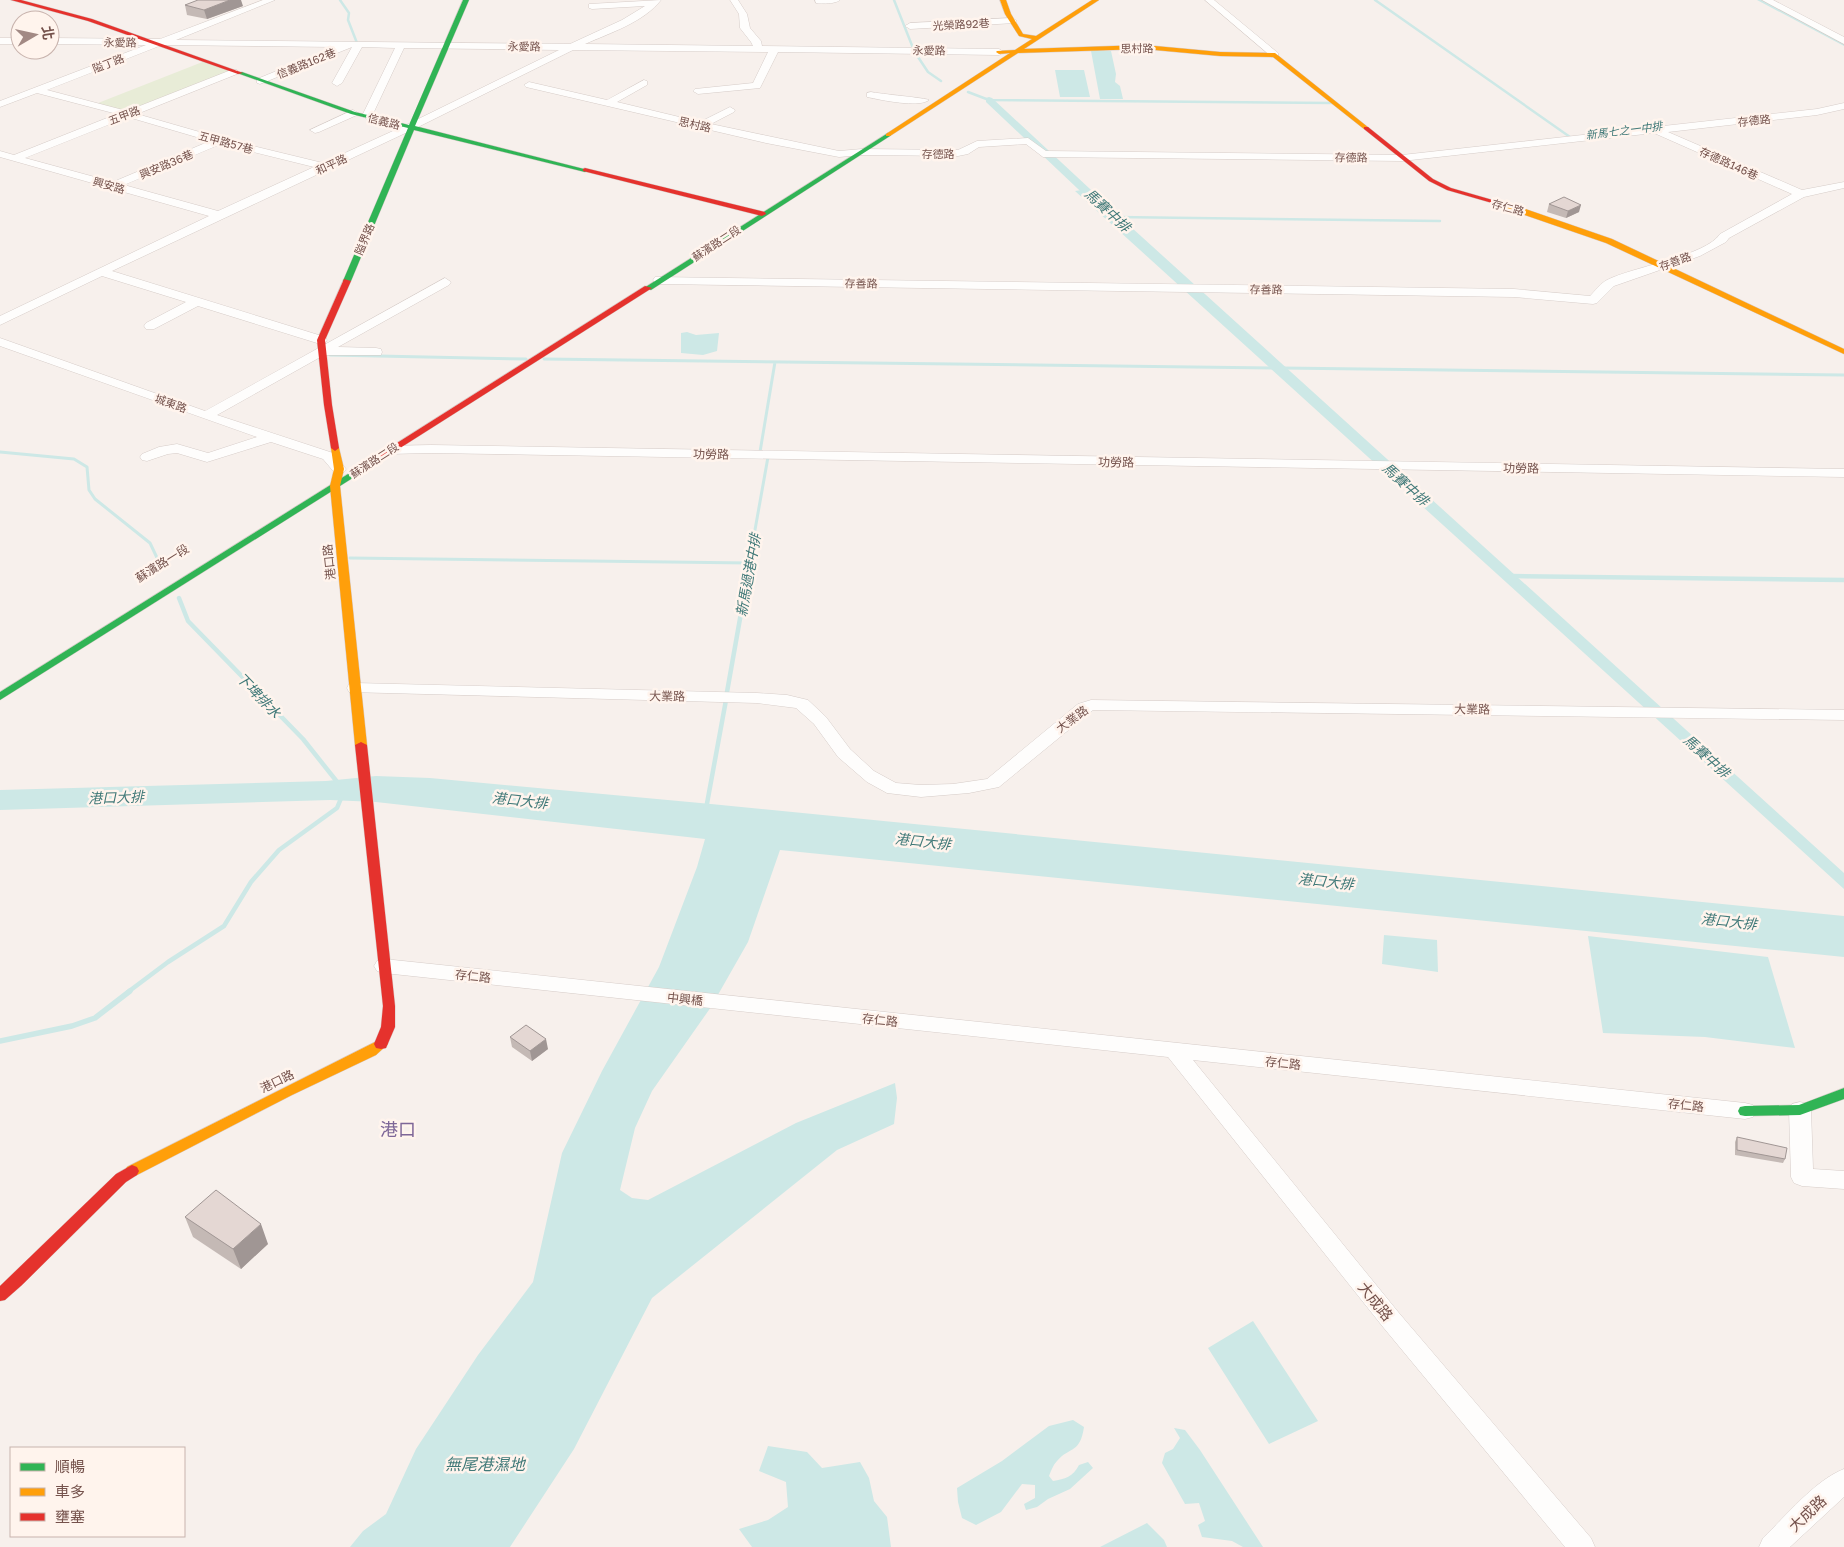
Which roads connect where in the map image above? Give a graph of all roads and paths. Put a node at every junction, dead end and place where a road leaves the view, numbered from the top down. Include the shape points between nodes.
1 (14, 0) edge
2 (271, 0) edge
3 (466, 0) edge
4 (734, 0) edge
5 (836, 0) edge
6 (1003, 0) edge
7 (1083, 0) edge
8 (1096, 0) edge
9 (1209, 0) edge
10 (1766, 0) edge
11 (820, 1) edge
12 (655, 2) edge
13 (592, 6) dead end
14 (1070, 12) junction
15 (1012, 21) junction
16 (910, 26) dead end
17 (1025, 36) junction
18 (1037, 38) junction
19 (60, 41) edge
20 (1844, 41) edge
21 (159, 43) junction
22 (355, 44) junction
23 (401, 45) junction
24 (447, 46) junction
25 (572, 47) junction
26 (758, 48) junction
27 (775, 48) junction
28 (999, 52) junction
29 (1018, 52) junction
30 (1275, 55) junction
31 (234, 72) junction
32 (260, 81) junction
33 (337, 83) dead end
34 (644, 83) dead end
35 (529, 85) dead end
36 (37, 90) junction
37 (698, 91) dead end
38 (871, 96) dead end
39 (924, 100) junction
40 (0, 104) edge
41 (607, 104) junction
42 (1844, 106) edge
43 (730, 110) dead end
44 (353, 112) junction
45 (128, 114) junction
46 (367, 116) junction
47 (702, 126) junction
48 (410, 127) junction
49 (316, 130) dead end
50 (1658, 131) junction
51 (220, 141) junction
52 (862, 152) junction
53 (0, 154) edge
54 (840, 154) junction
55 (15, 158) junction
56 (1402, 158) junction
57 (325, 167) junction
58 (113, 186) junction
59 (1844, 186) edge
60 (1801, 194) junction
61 (748, 211) junction
62 (762, 214) junction
63 (218, 215) junction
64 (733, 220) dead end
65 (1664, 266) junction
66 (101, 272) junction
67 (659, 280) junction
68 (445, 282) dead end
69 (196, 302) junction
70 (0, 321) edge
71 (150, 326) dead end
72 (0, 342) edge
73 (301, 347) dead end
74 (321, 348) junction
75 (376, 352) dead end
76 (1844, 352) edge
77 (206, 416) junction
78 (272, 438) junction
79 (386, 443) junction
80 (147, 456) dead end
81 (343, 466) junction
82 (1844, 473) edge
83 (323, 478) dead end
84 (334, 486) junction
85 (83, 629) dead end
86 (98, 635) junction
87 (355, 688) junction
88 (0, 697) edge
89 (1844, 715) edge
90 (384, 966) junction
91 (651, 995) joint
92 (720, 1003) joint
93 (1175, 1052) junction
94 (1844, 1094) edge
95 (1800, 1110) junction
96 (1745, 1111) joint
97 (1844, 1180) edge
98 (0, 1295) edge
99 (1844, 1481) edge
100 (1582, 1547) edge
101 (1772, 1547) edge

1 - 21 street, 信義路
2 - 21 street, 隘丁路
3 - 24 street, 隘界路
4 - 26 street via 743,14 745,28
5 - 11 street
6 - 15 street
7 - 14 street, 蘇濱路二段
8 - 14 street, 蘇濱路二段
9 - 30 street, 存仁路
10 - 20 street
12 - 13 street
12 - 25 street, 和平路 via 625,22
14 - 17 street, 蘇濱路二段
14 - 18 street, 蘇濱路二段
15 - 16 street, 光榮路92巷
15 - 17 street
17 - 18 street
17 - 28 street, 蘇濱路二段
18 - 29 street, 蘇濱路二段
19 - 21 street, 永愛路
21 - 22 street, 永愛路
21 - 31 street, 信義路
21 - 36 street, 隘丁路
22 - 23 street, 永愛路
22 - 32 street, 信義路162巷
22 - 33 street
23 - 24 street, 永愛路
23 - 46 street
24 - 25 street, 永愛路
24 - 48 street, 隘界路
25 - 26 street, 永愛路
25 - 48 street, 和平路
26 - 27 street, 永愛路
27 - 28 street, 永愛路
27 - 37 street via 757,86
28 - 29 street, 思村路
28 - 39 street, 蘇濱路二段
29 - 30 street, 思村路 via 1144,47
29 - 52 street, 蘇濱路二段
30 - 56 street, 存仁路
31 - 32 street, 信義路
31 - 45 street, 五甲路
32 - 44 street, 信義路
34 - 41 street
35 - 41 street, 思村路
36 - 40 street, 隘丁路
36 - 45 street, 五甲路57巷
38 - 39 street
39 - 54 street, 蘇濱路二段
41 - 47 street, 思村路
42 - 50 street, 存德路
43 - 47 street
44 - 46 street, 信義路
44 - 49 street
45 - 51 street, 五甲路57巷
45 - 55 street, 五甲路
46 - 48 street, 信義路
47 - 54 street, 思村路
48 - 57 street, 和平路
48 - 61 street, 信義路
48 - 74 street, 隘界路
50 - 56 street, 存德路
50 - 60 street, 存德路146巷
51 - 57 street, 五甲路57巷
51 - 58 street, 興安路36巷
52 - 54 street, 思村路
52 - 56 street, 存德路 via 958,153 977,144 1028,141 1043,154
52 - 62 street, 蘇濱路二段
53 - 55 street, 興安路
54 - 61 street, 蘇濱路二段
55 - 58 street, 興安路
56 - 65 street, 存仁路 via 1431,180 1448,188 1601,238
57 - 63 street, 和平路
58 - 63 street, 興安路
59 - 60 street, 存善路
60 - 65 street, 存善路 via 1696,254
61 - 62 street, 信義路
61 - 64 street, 蘇濱路二段
62 - 67 street, 蘇濱路二段
63 - 66 street, 和平路
65 - 67 street, 存善路 via 1610,283 1593,300 1514,293
65 - 76 street, 存仁路
66 - 69 street
66 - 70 street, 和平路
67 - 79 street, 蘇濱路二段
68 - 74 street
69 - 71 street
69 - 74 street
72 - 77 street, 城東路
73 - 74 street
74 - 75 street
74 - 77 street
74 - 81 street, 港口路 via 328,405
77 - 78 street, 城東路
78 - 80 street via 207,458 190,450 167,448
78 - 81 street, 城東路 via 328,456
79 - 82 street, 功勞路 via 440,449
79 - 84 street, 蘇濱路二段
81 - 83 street
81 - 84 street, 港口路
84 - 86 street
84 - 87 street, 港口路
85 - 86 street
86 - 88 street
87 - 89 street, 大業路 via 757,698 801,703 828,729 844,753 884,786 900,790 953,790 993,783 1084,708 1096,705
87 - 90 street, 港口路
90 - 91 street, 存仁路 via 533,987
90 - 98 street, 港口路 via 389,1020 381,1044 139,1166 121,1178
91 - 92 street, 中興橋
92 - 93 street, 存仁路
93 - 96 street, 存仁路
93 - 100 street, 大成路
94 - 95 street, 存仁路
95 - 96 street, 存仁路
95 - 97 street via 1802,1177
99 - 101 street, 大成路

